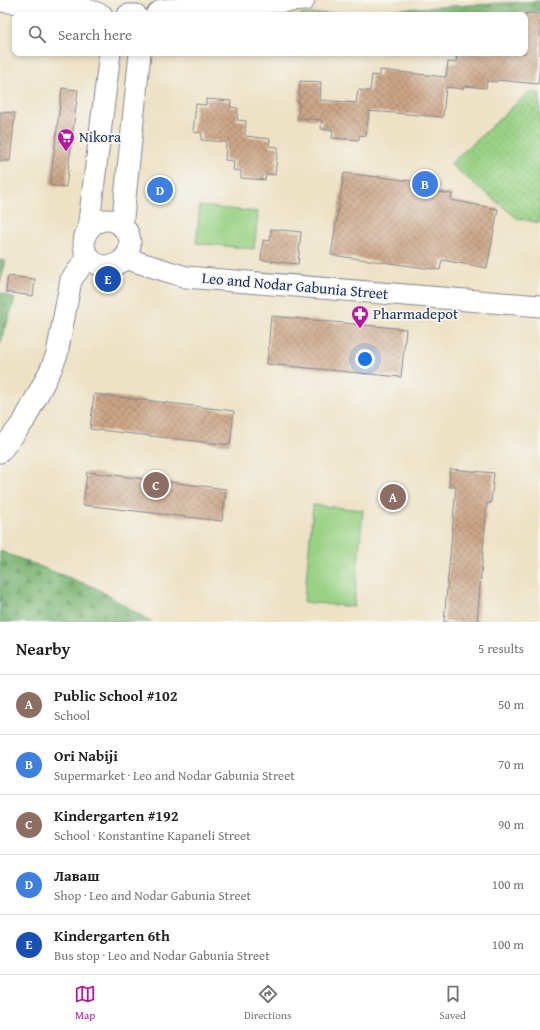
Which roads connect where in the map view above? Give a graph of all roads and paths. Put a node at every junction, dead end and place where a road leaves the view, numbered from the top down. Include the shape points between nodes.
1 (304, 0) edge
2 (0, 1) edge
3 (94, 12) edge
4 (160, 12) edge
5 (110, 56) edge
6 (140, 56) edge
7 (122, 227) junction
8 (88, 230) junction
9 (88, 257) junction
10 (124, 258) junction
11 (540, 306) edge
12 (0, 452) edge

1 - 4 street
2 - 3 street
5 - 8 street
6 - 7 street
7 - 8 street via 116,222 100,221
7 - 10 street via 129,240 129,248
8 - 9 street via 84,242
9 - 10 street via 106,266 118,264
9 - 12 street via 71,280 57,354 51,369 24,421
10 - 11 street, Leo and Nodar Gabunia Street via 186,276

